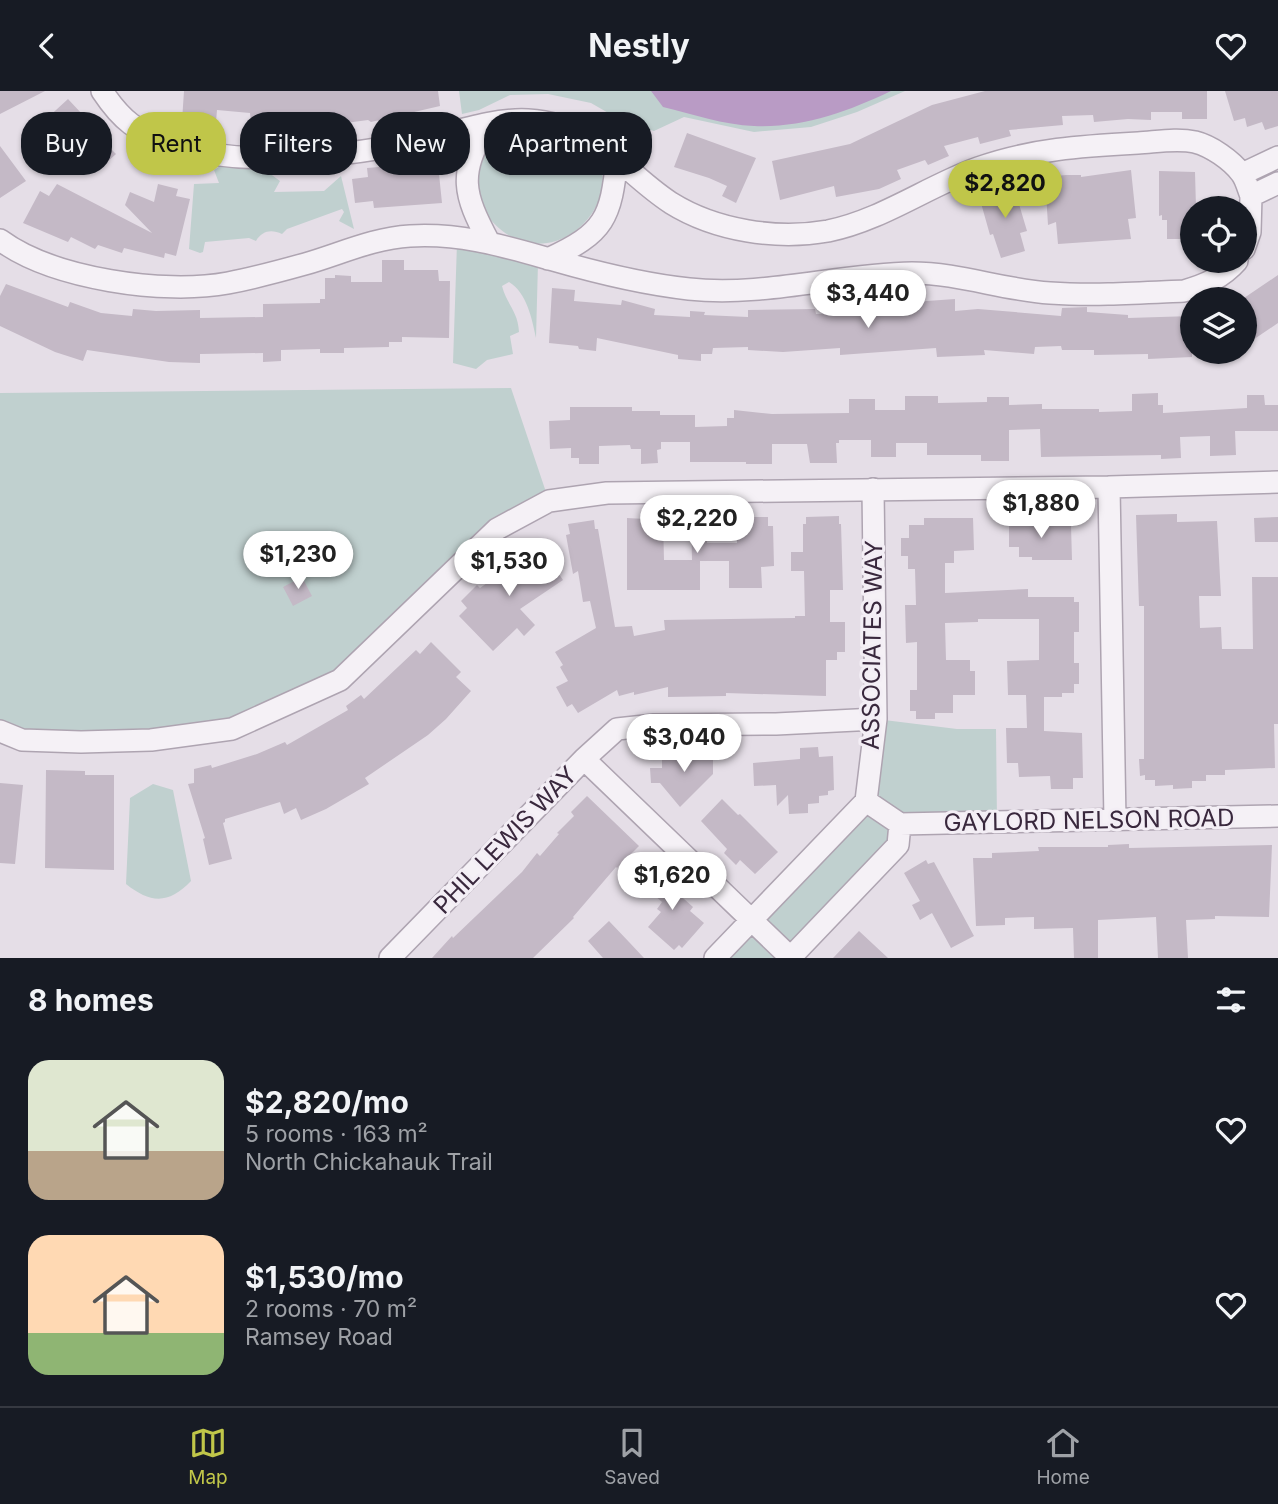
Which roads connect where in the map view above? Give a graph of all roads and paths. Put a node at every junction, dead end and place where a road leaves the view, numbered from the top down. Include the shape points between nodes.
1 (102, 91) edge
2 (484, 125) edge
3 (484, 129) edge
4 (1278, 157) edge
5 (1242, 174) junction
6 (616, 175) edge
7 (638, 175) edge
8 (1278, 183) edge
9 (1251, 196) joint
10 (0, 240) edge
11 (489, 242) junction
12 (548, 259) junction
13 (1226, 273) edge
14 (1278, 482) edge
15 (1109, 487) junction
16 (873, 489) junction
17 (876, 719) junction
18 (0, 731) edge
19 (584, 759) junction
20 (866, 801) junction
21 (1278, 816) edge
22 (1115, 820) junction
23 (900, 824) junction
24 (750, 922) junction
25 (390, 958) edge
26 (715, 958) edge
27 (790, 958) edge

1 - 2 street via 131,124 160,140 251,157 341,155
3 - 11 street via 468,162 466,182
4 - 5 street
5 - 7 street via 1219,154 1195,142 1071,146 1003,159 858,222 794,235 716,223 672,203
5 - 9 street
6 - 12 street via 606,217 574,247
8 - 9 street
10 - 11 street via 59,268 159,287 226,283 407,236 450,235
11 - 12 street
12 - 13 street via 650,284 711,292 940,273 1027,291 1184,292
14 - 15 street
15 - 16 street
15 - 22 street
16 - 17 street, ASSOCIATES WAY
16 - 18 street via 607,493 549,501 497,529 340,680 232,729 151,740 81,742 22,740
17 - 19 street, PHIL LEWIS WAY via 617,729
17 - 20 street, ASSOCIATES WAY
19 - 24 street
19 - 25 street, PHIL LEWIS WAY
20 - 23 street
20 - 24 street
21 - 22 street, GAYLORD NELSON ROAD
22 - 23 street, GAYLORD NELSON ROAD
23 - 27 street via 898,845
24 - 26 street
24 - 27 street

